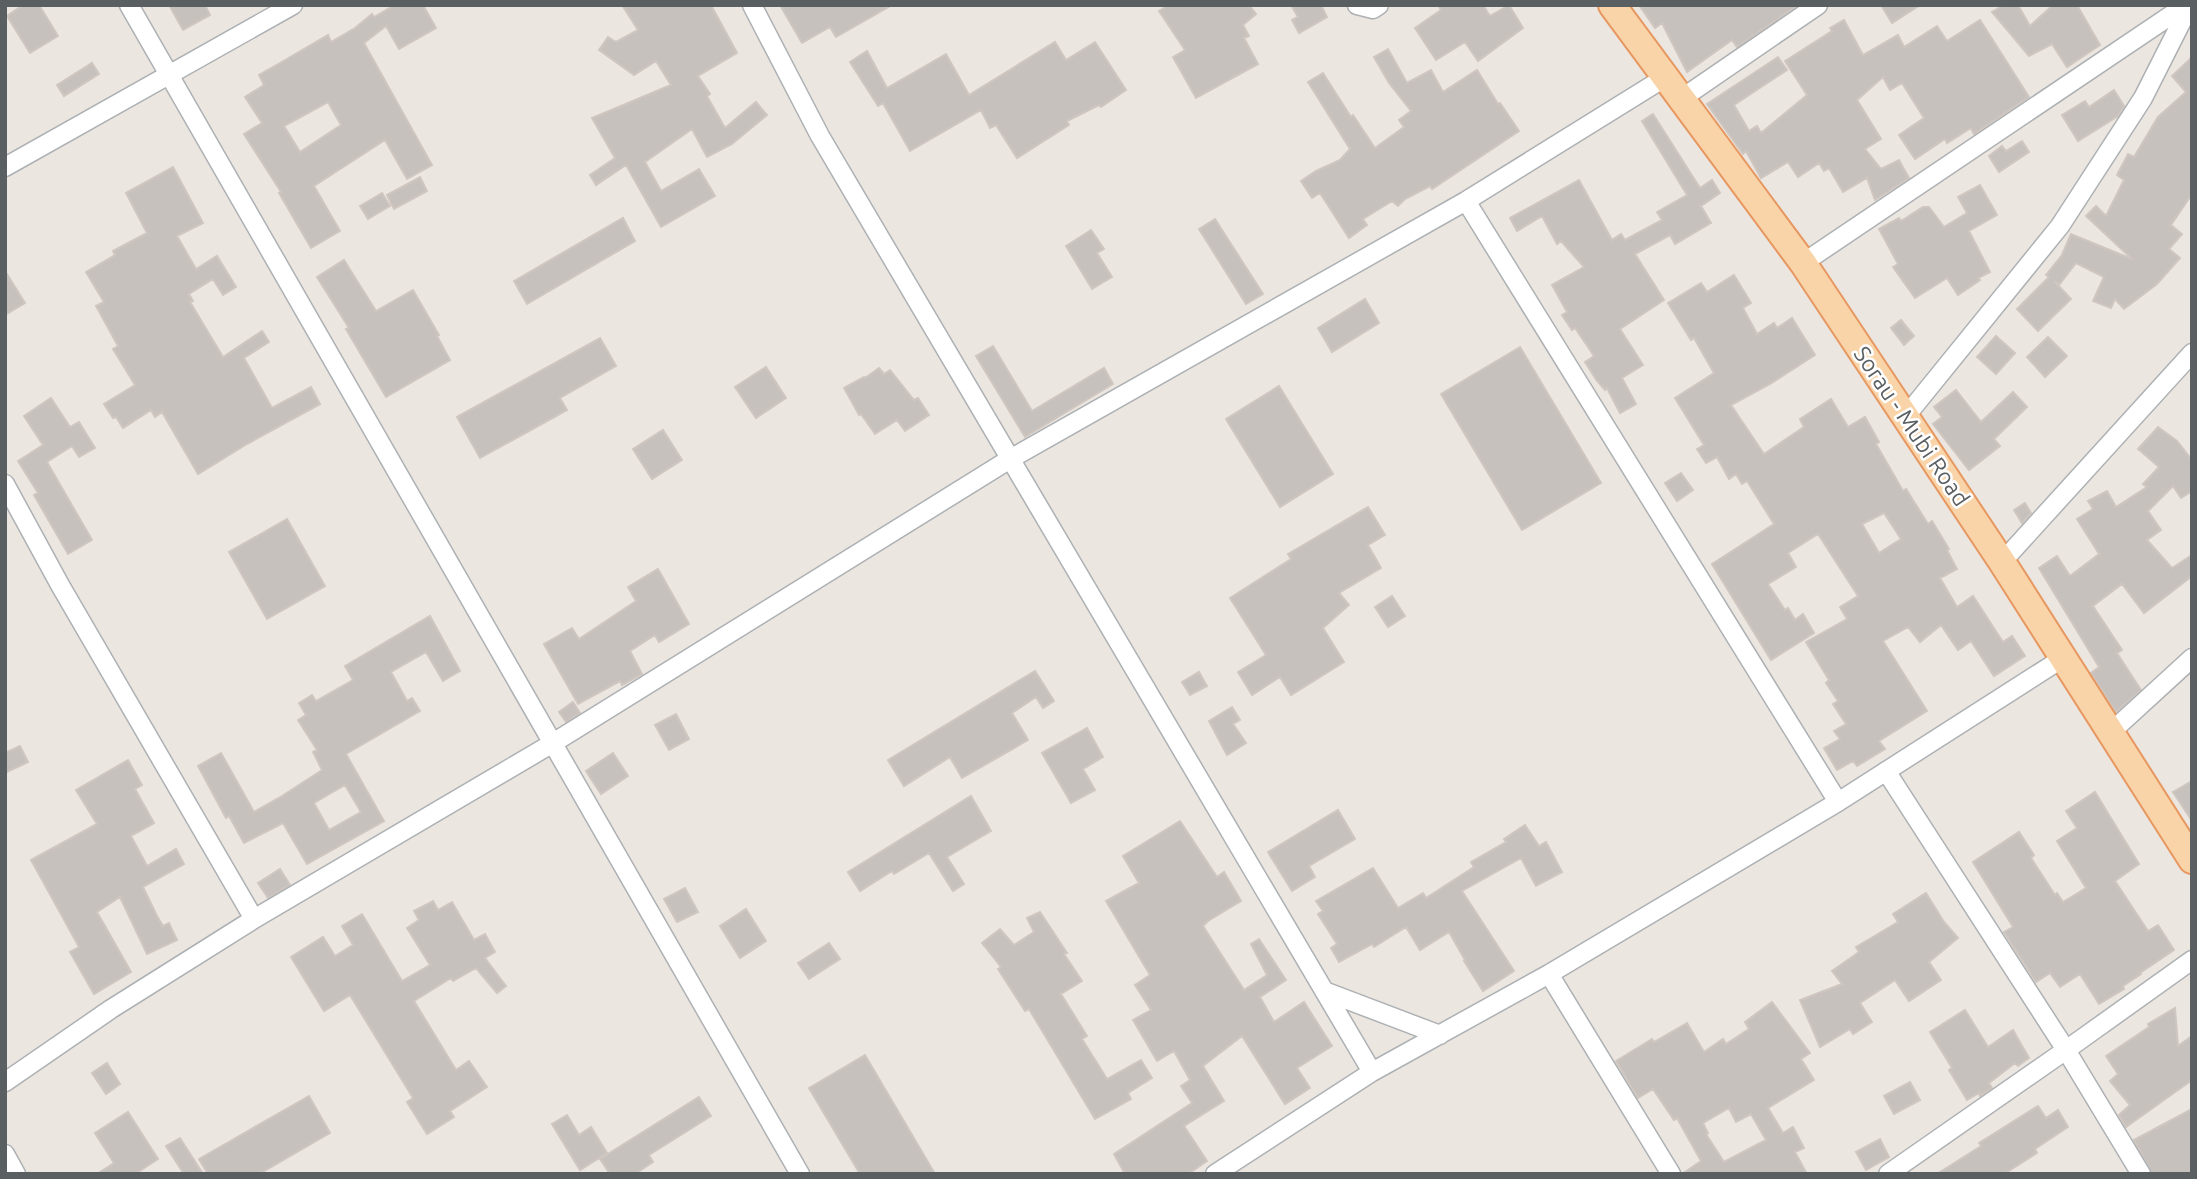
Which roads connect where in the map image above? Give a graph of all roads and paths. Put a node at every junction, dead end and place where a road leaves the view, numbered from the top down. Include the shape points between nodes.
1 (130, 5) edge
2 (293, 5) edge
3 (752, 5) edge
4 (1357, 5) edge
5 (1379, 5) edge
6 (1612, 5) edge
7 (1818, 5) edge
8 (2188, 5) edge
9 (170, 76) junction
10 (1664, 78) junction
11 (1681, 99) junction
12 (5, 167) edge
13 (1466, 201) junction
14 (1803, 263) junction
15 (2192, 354) edge
16 (1906, 416) junction
17 (1010, 458) junction
18 (5, 484) edge
19 (2002, 562) junction
20 (2063, 658) junction
21 (2192, 658) edge
22 (2110, 733) junction
23 (553, 743) junction
24 (1886, 771) junction
25 (1838, 802) junction
26 (2192, 860) edge
27 (254, 919) junction
28 (2192, 960) edge
29 (1549, 974) junction
30 (1324, 991) junction
31 (1440, 1035) junction
32 (2066, 1050) junction
33 (1372, 1072) junction
34 (5, 1082) edge
35 (5, 1154) edge
36 (1897, 1172) edge
37 (16, 1174) edge
38 (800, 1174) edge
39 (1215, 1174) edge
40 (1671, 1174) edge
41 (2141, 1174) edge

1 - 9 street
2 - 9 street
3 - 17 street via 820,136
4 - 5 street via 1373,9
6 - 10 main road, Sorau - Mubi Road
7 - 11 street
8 - 14 street
8 - 16 street via 2143,98 2060,226
9 - 12 street
9 - 23 street
10 - 11 main road, Sorau - Mubi Road
10 - 13 street
11 - 14 main road, Sorau - Mubi Road
13 - 17 street
13 - 25 street
14 - 16 main road, Sorau - Mubi Road
15 - 19 street
16 - 19 main road, Sorau - Mubi Road
17 - 23 street
17 - 30 street
18 - 27 street
19 - 20 main road, Sorau - Mubi Road
20 - 22 main road, Sorau - Mubi Road
20 - 24 street
21 - 22 street
22 - 26 main road, Sorau - Mubi Road
23 - 27 street
23 - 38 street
24 - 25 street
24 - 32 street
25 - 29 street
27 - 34 street
28 - 32 street
29 - 31 street
29 - 40 street
30 - 31 street
30 - 33 street
31 - 33 street
32 - 36 street
32 - 41 street
33 - 39 street
35 - 37 street

